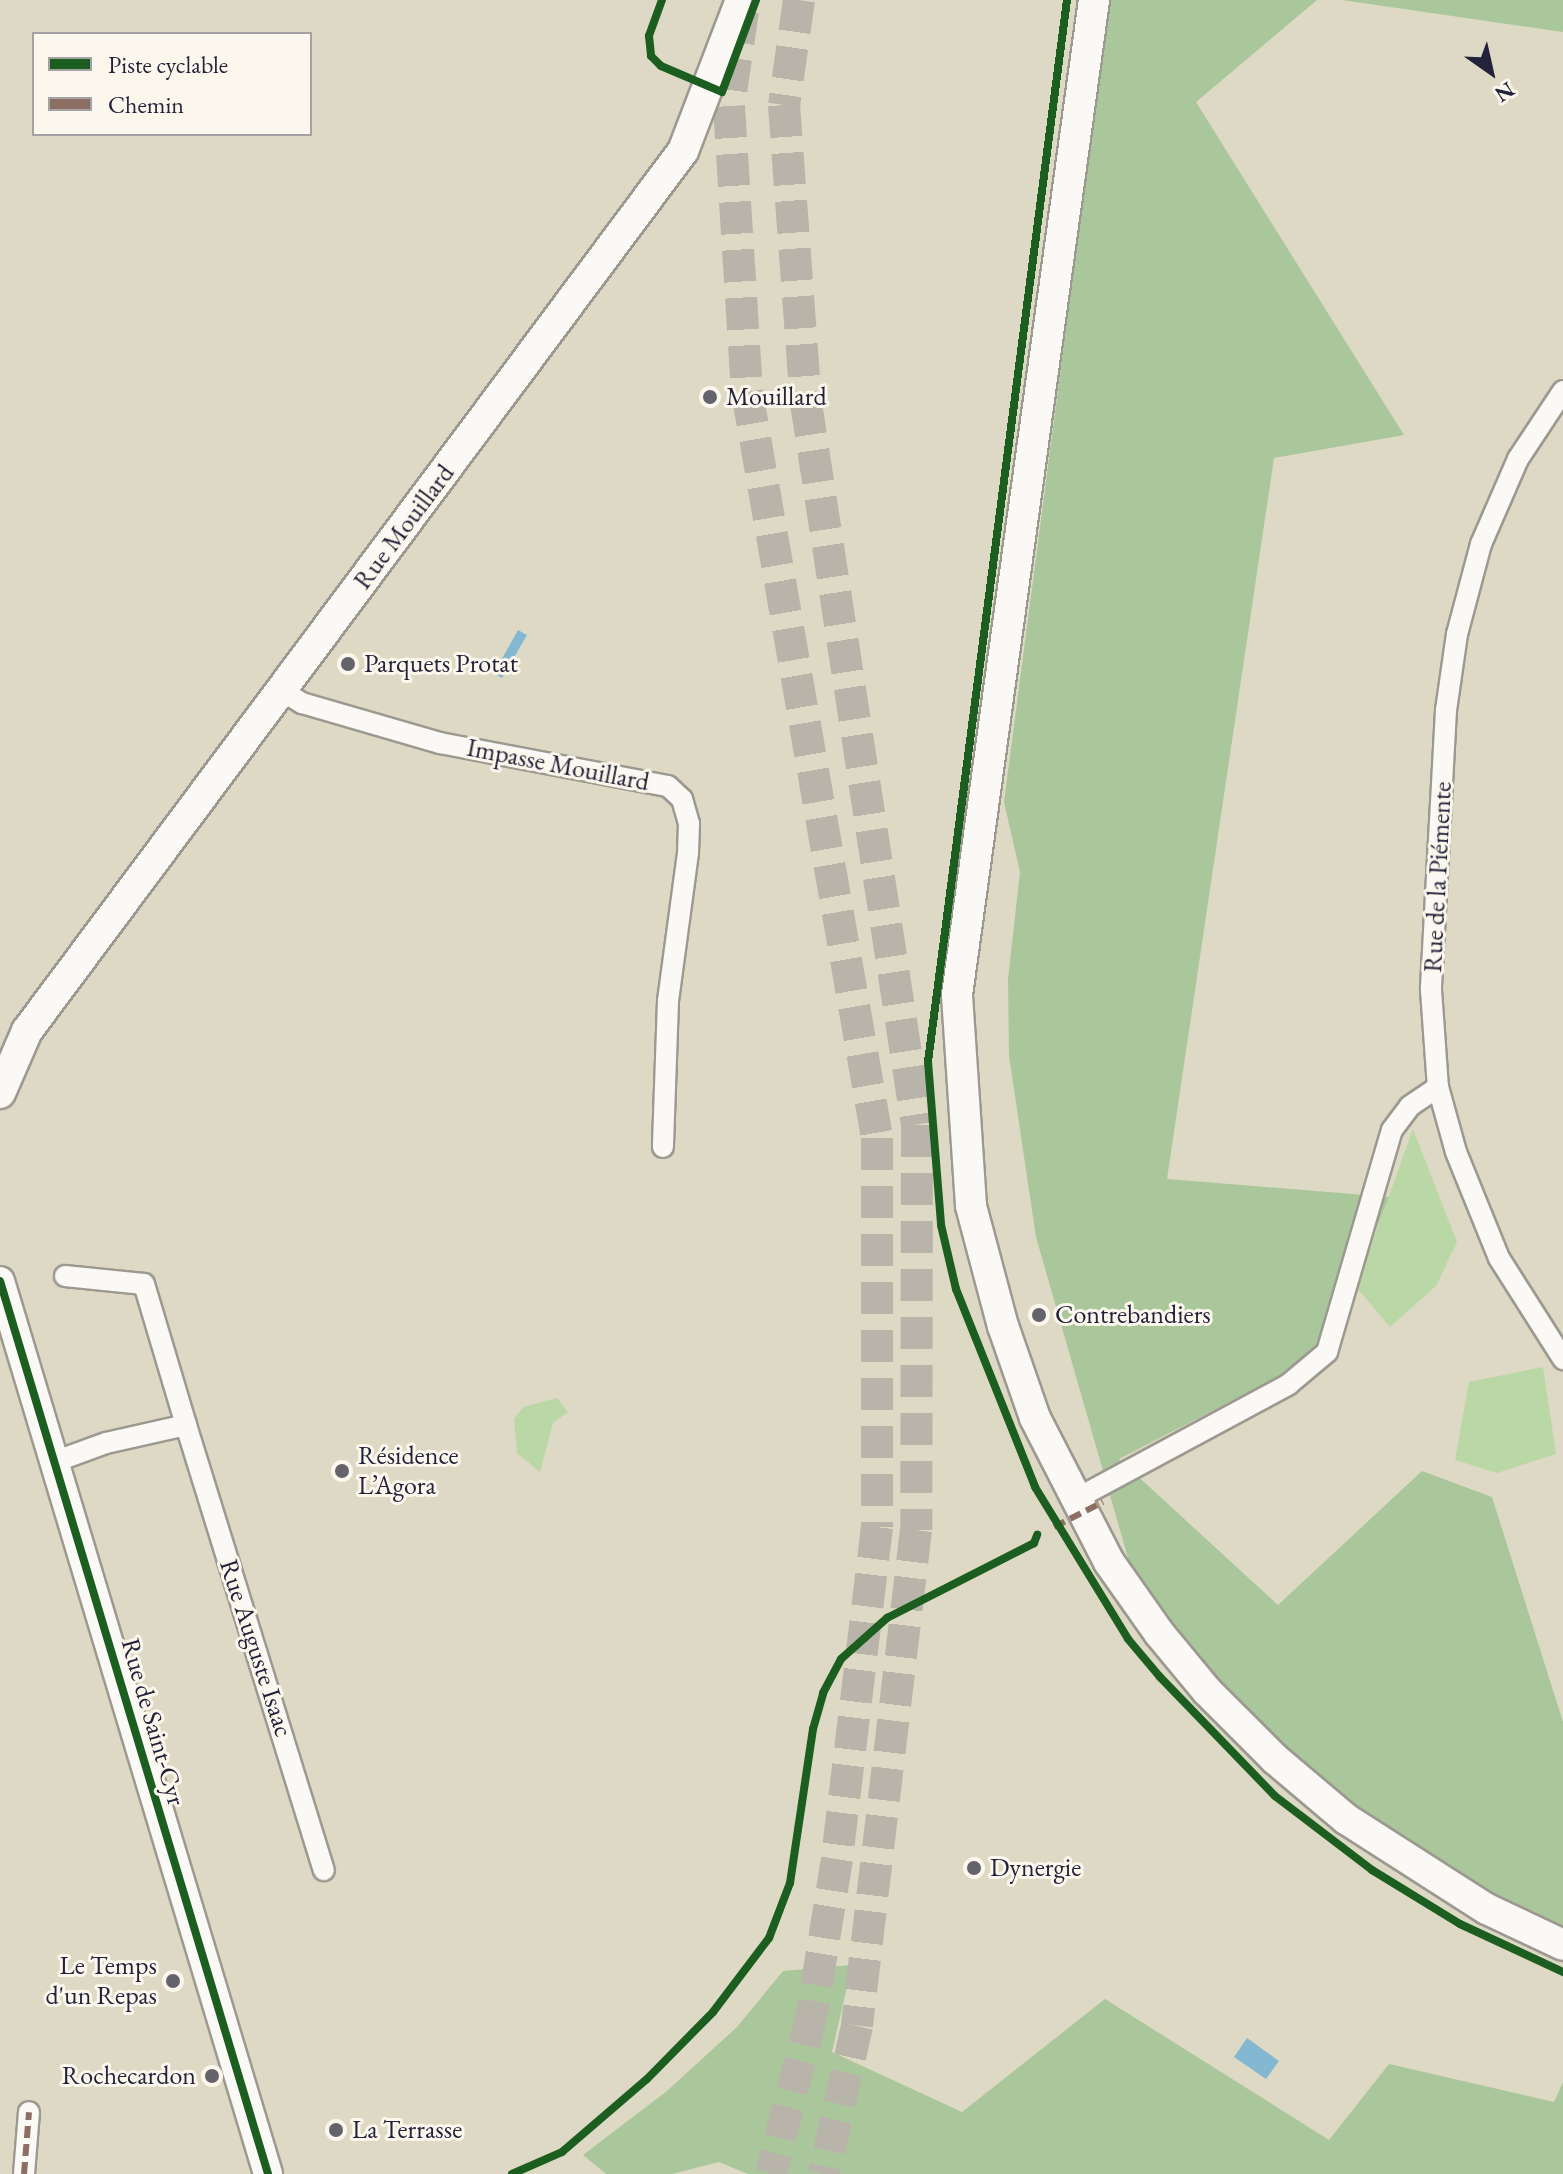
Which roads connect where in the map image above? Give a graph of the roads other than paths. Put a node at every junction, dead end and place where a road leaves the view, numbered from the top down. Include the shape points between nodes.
1 (741, 0) edge
2 (1094, 0) edge
3 (1563, 391) edge
4 (281, 690) junction
5 (27, 1031) junction
6 (0, 1049) edge
7 (1438, 1087) junction
8 (0, 1093) edge
9 (663, 1147) dead end
10 (65, 1276) dead end
11 (0, 1281) edge
12 (1563, 1359) edge
13 (186, 1425) junction
14 (54, 1462) junction
15 (1074, 1500) junction
16 (324, 1870) dead end
17 (1563, 1945) edge
18 (29, 2112) dead end
19 (24, 2174) edge
20 (268, 2174) edge

1 - 4 main road, Rue Mouillard via 683,151
2 - 15 main road via 957,995 971,1206 1003,1326 1035,1418
3 - 7 street, Rue de la Piémente via 1518,459 1481,544 1457,634 1446,710 1431,990
4 - 5 main road, Rue Mouillard
4 - 9 street, Impasse Mouillard via 302,703 440,743 668,786 682,799 689,824 688,853 668,1001
5 - 6 main road, Rue Mouillard
5 - 8 main road, Rue Mouillard
7 - 12 street, Rue de la Piémente via 1456,1152 1499,1258
7 - 15 street via 1410,1106 1392,1130 1327,1352 1289,1384
10 - 13 street, Rue Auguste Isaac via 144,1284
11 - 14 main road, Rue de Saint-Cyr
13 - 14 street via 106,1443
13 - 16 street, Rue Auguste Isaac
14 - 20 main road, Rue de Saint-Cyr
15 - 17 main road via 1159,1633 1275,1759 1346,1819 1421,1870
18 - 19 street

